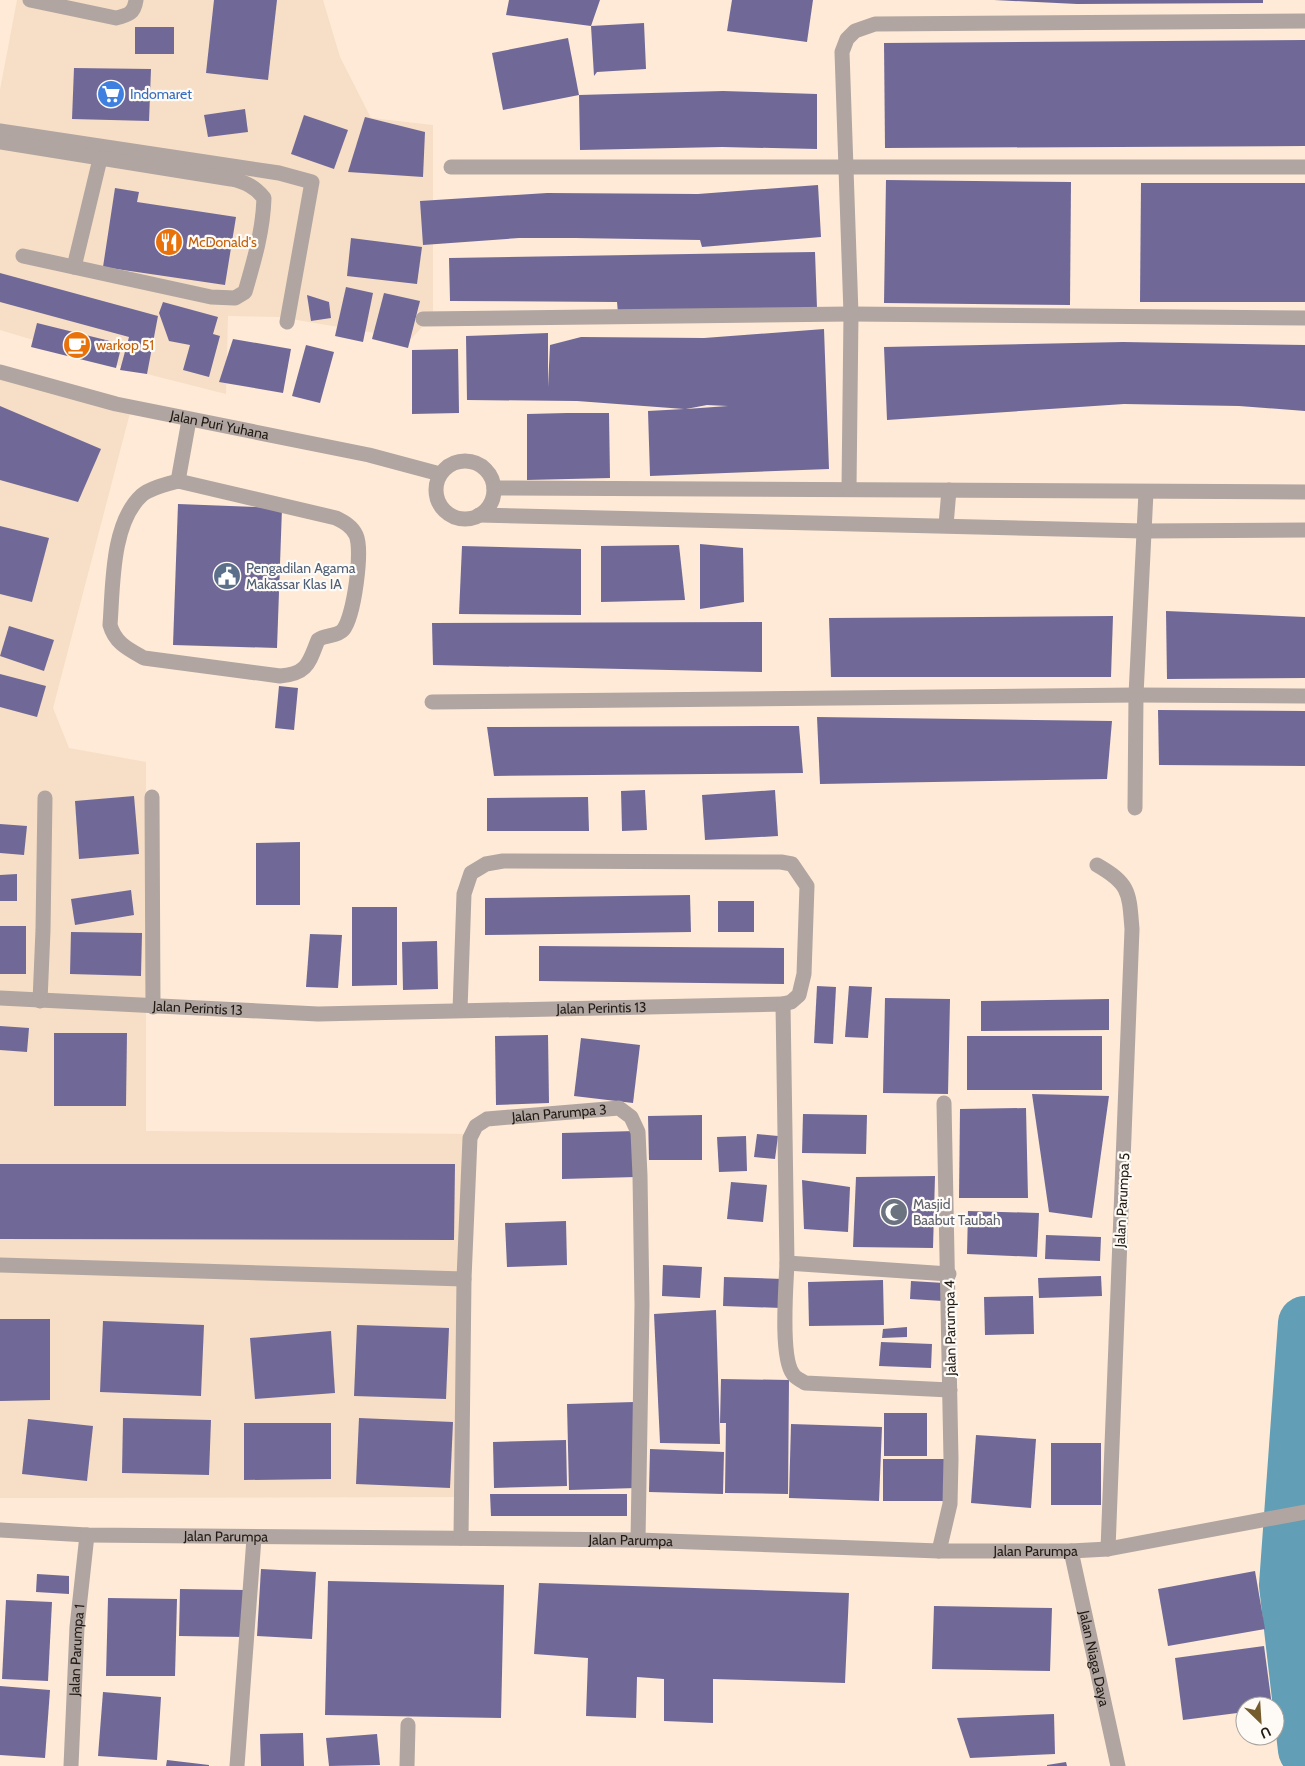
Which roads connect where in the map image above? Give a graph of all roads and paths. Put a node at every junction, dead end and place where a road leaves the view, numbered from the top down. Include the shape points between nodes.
1 (30, 0) edge
2 (136, 0) edge
3 (1305, 21) edge
4 (0, 131) edge
5 (0, 142) edge
6 (100, 159) junction
7 (846, 166) junction
8 (451, 167) dead end
9 (1305, 167) edge
10 (23, 256) dead end
11 (74, 267) junction
12 (852, 314) junction
13 (1305, 318) edge
14 (423, 319) dead end
15 (287, 322) dead end
16 (0, 372) edge
17 (189, 420) junction
18 (440, 474) junction
19 (178, 481) junction
20 (494, 488) junction
21 (848, 488) junction
22 (950, 490) junction
23 (1146, 492) junction
24 (1305, 492) edge
25 (478, 515) junction
26 (946, 525) junction
27 (1305, 530) edge
28 (1144, 531) junction
29 (1136, 695) junction
30 (1305, 696) edge
31 (432, 702) dead end
32 (152, 797) dead end
33 (44, 798) dead end
34 (1134, 808) dead end
35 (1096, 865) dead end
36 (0, 998) edge
37 (40, 1000) junction
38 (783, 1004) junction
39 (153, 1007) junction
40 (460, 1010) junction
41 (944, 1103) dead end
42 (787, 1263) junction
43 (0, 1265) edge
44 (949, 1274) junction
45 (464, 1279) junction
46 (950, 1390) junction
47 (1303, 1513) edge
48 (0, 1530) edge
49 (87, 1534) junction
50 (254, 1538) junction
51 (461, 1538) junction
52 (638, 1540) junction
53 (1108, 1549) junction
54 (939, 1551) junction
55 (1071, 1551) junction
56 (408, 1725) dead end
57 (71, 1766) edge
58 (237, 1766) edge
59 (407, 1766) edge
60 (1118, 1766) edge

1 - 2 street via 116,18 129,15
3 - 7 street via 875,24 855,31 847,39 842,52
4 - 15 street via 279,173 312,182
5 - 6 street
6 - 11 street
6 - 11 street via 246,182 264,198 263,225 256,256 245,292 229,298
7 - 8 street
7 - 9 street
7 - 12 street
10 - 11 street
12 - 13 street
12 - 14 street
12 - 21 street
16 - 17 street, Jalan Puri Yuhana
17 - 18 street, Jalan Puri Yuhana via 369,454
17 - 19 street
18 - 20 street via 452,463 468,461 483,467
18 - 25 street via 435,491 446,512 462,519
19 - 19 street via 336,518 353,528 359,551 349,619 339,632 318,640 310,662 298,674 280,676 144,658 124,647 113,636 110,625 116,547 127,516 142,494
20 - 21 street
20 - 25 street via 487,508
21 - 22 street
22 - 23 street
22 - 26 street
23 - 24 street
23 - 28 street
25 - 26 street
26 - 28 street
27 - 28 street
28 - 29 street
29 - 30 street
29 - 31 street
29 - 34 street
32 - 39 street
33 - 37 street via 44,930
35 - 53 street, Jalan Parumpa 5 via 1116,876 1126,887 1132,929
36 - 37 street, Jalan Perintis 13
37 - 39 street, Jalan Perintis 13
38 - 40 street, Jalan Perintis 13
38 - 40 street via 799,995 804,974 807,886 792,864 503,861 486,864 471,873 464,894
38 - 42 street
39 - 40 street, Jalan Perintis 13 via 318,1014
41 - 44 street, Jalan Parumpa 4
42 - 44 street
42 - 46 street via 785,1347 793,1375 805,1383
43 - 45 street
44 - 46 street, Jalan Parumpa 4
45 - 51 street, Jalan Parumpa 3
45 - 52 street, Jalan Parumpa 3 via 470,1138 479,1122 503,1116 619,1108 631,1117 638,1132 642,1305
46 - 54 street, Jalan Parumpa 4 via 950,1504
47 - 53 street, Jalan Parumpa
48 - 49 street, Jalan Parumpa
49 - 50 street, Jalan Parumpa
49 - 57 street, Jalan Parumpa 1 via 77,1627
50 - 51 street, Jalan Parumpa
50 - 58 street
51 - 52 street, Jalan Parumpa
52 - 54 street, Jalan Parumpa
53 - 55 street, Jalan Parumpa
54 - 55 street, Jalan Parumpa
55 - 60 street, Jalan Niaga Daya
56 - 59 street

